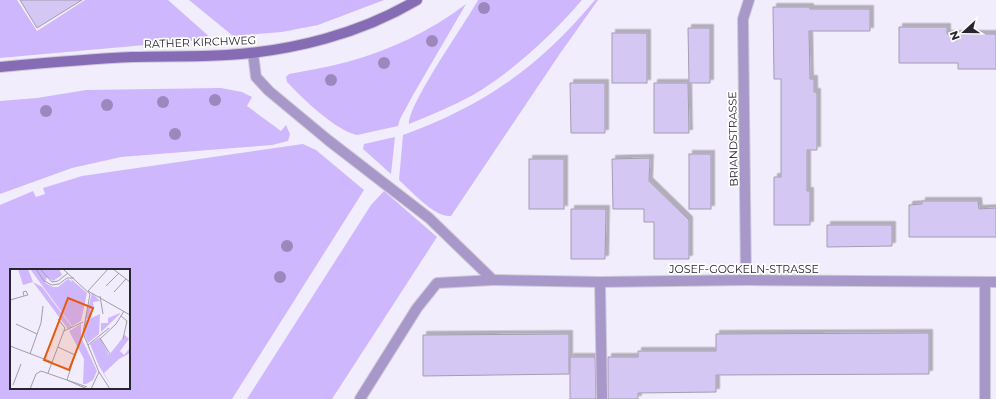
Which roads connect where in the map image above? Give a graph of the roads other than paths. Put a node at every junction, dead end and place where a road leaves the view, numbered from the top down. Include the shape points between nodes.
1 (417, 0) edge
2 (749, 0) edge
3 (253, 53) junction
4 (0, 67) edge
5 (493, 280) junction
6 (746, 280) junction
7 (600, 282) junction
8 (985, 282) junction
9 (996, 282) edge
10 (360, 399) edge
11 (602, 399) edge
12 (985, 399) edge

1 - 3 main road, RATHER KIRCHWEG via 388,15 334,36
2 - 6 street, BRIANDSTRASSE via 743,19
3 - 4 main road, RATHER KIRCHWEG via 116,58
3 - 5 street via 256,77 269,91 429,218
5 - 7 street, JOSEF-GOCKELN-STRASSE
5 - 10 street, JOSEF-GOCKELN-STRASSE via 437,283 417,308
6 - 7 street, JOSEF-GOCKELN-STRASSE
6 - 8 street, JOSEF-GOCKELN-STRASSE
7 - 11 street
8 - 9 street, JOSEF-GOCKELN-STRASSE
8 - 12 street

